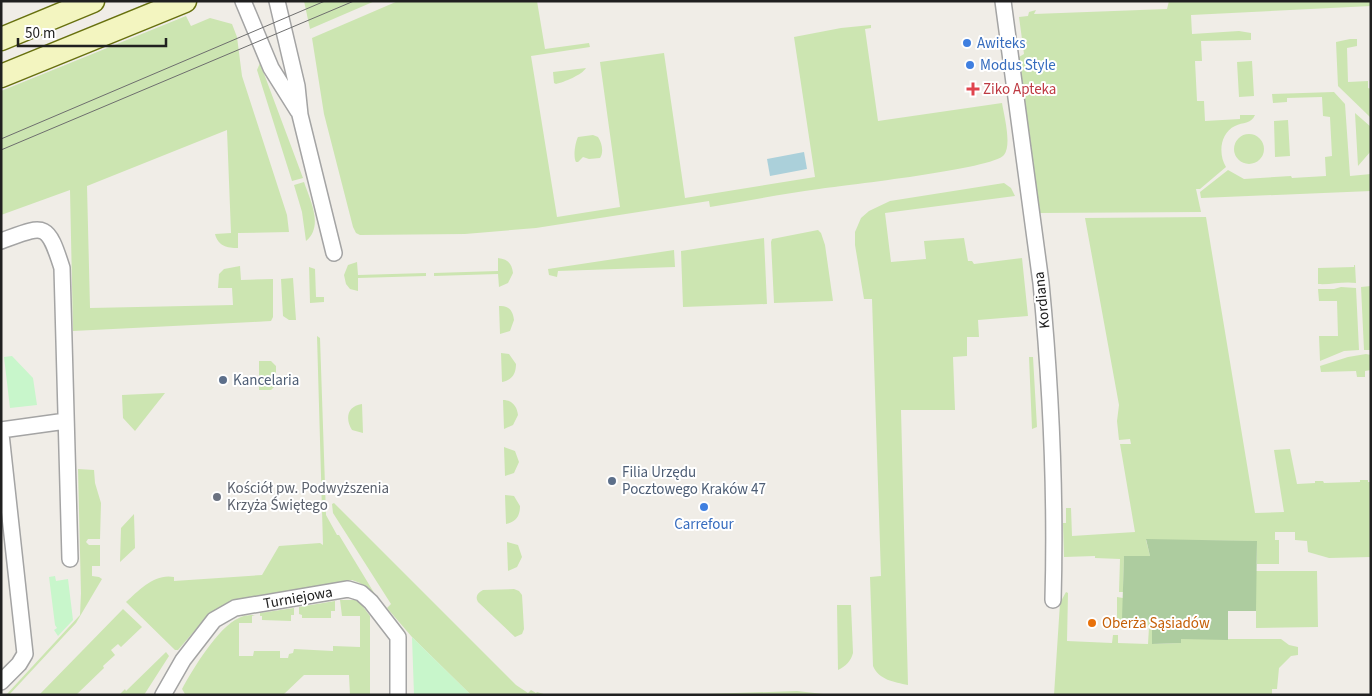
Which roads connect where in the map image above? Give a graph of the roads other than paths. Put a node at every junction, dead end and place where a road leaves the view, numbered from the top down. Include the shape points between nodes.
1 (93, 1) edge
2 (185, 1) edge
3 (243, 1) edge
4 (277, 1) edge
5 (1003, 1) edge
6 (1, 39) edge
7 (1, 76) edge
8 (300, 115) junction
9 (1, 241) edge
10 (334, 253) dead end
11 (66, 421) junction
12 (1, 432) edge
13 (70, 559) dead end
14 (8, 562) edge
15 (1054, 600) dead end
16 (1, 682) edge
17 (163, 695) edge
18 (398, 695) edge

1 - 6 main road
2 - 7 main road
3 - 8 street via 271,68
4 - 8 street via 297,86
5 - 15 street, Kordiana via 1045,325 1053,460
8 - 10 street
9 - 11 street via 33,230 44,231 50,235 56,248 62,268
11 - 12 street
11 - 13 street
12 - 14 street
14 - 16 street via 25,654
17 - 18 street, Turniejowa via 183,660 214,620 235,608 348,589 361,593 372,602 398,637

